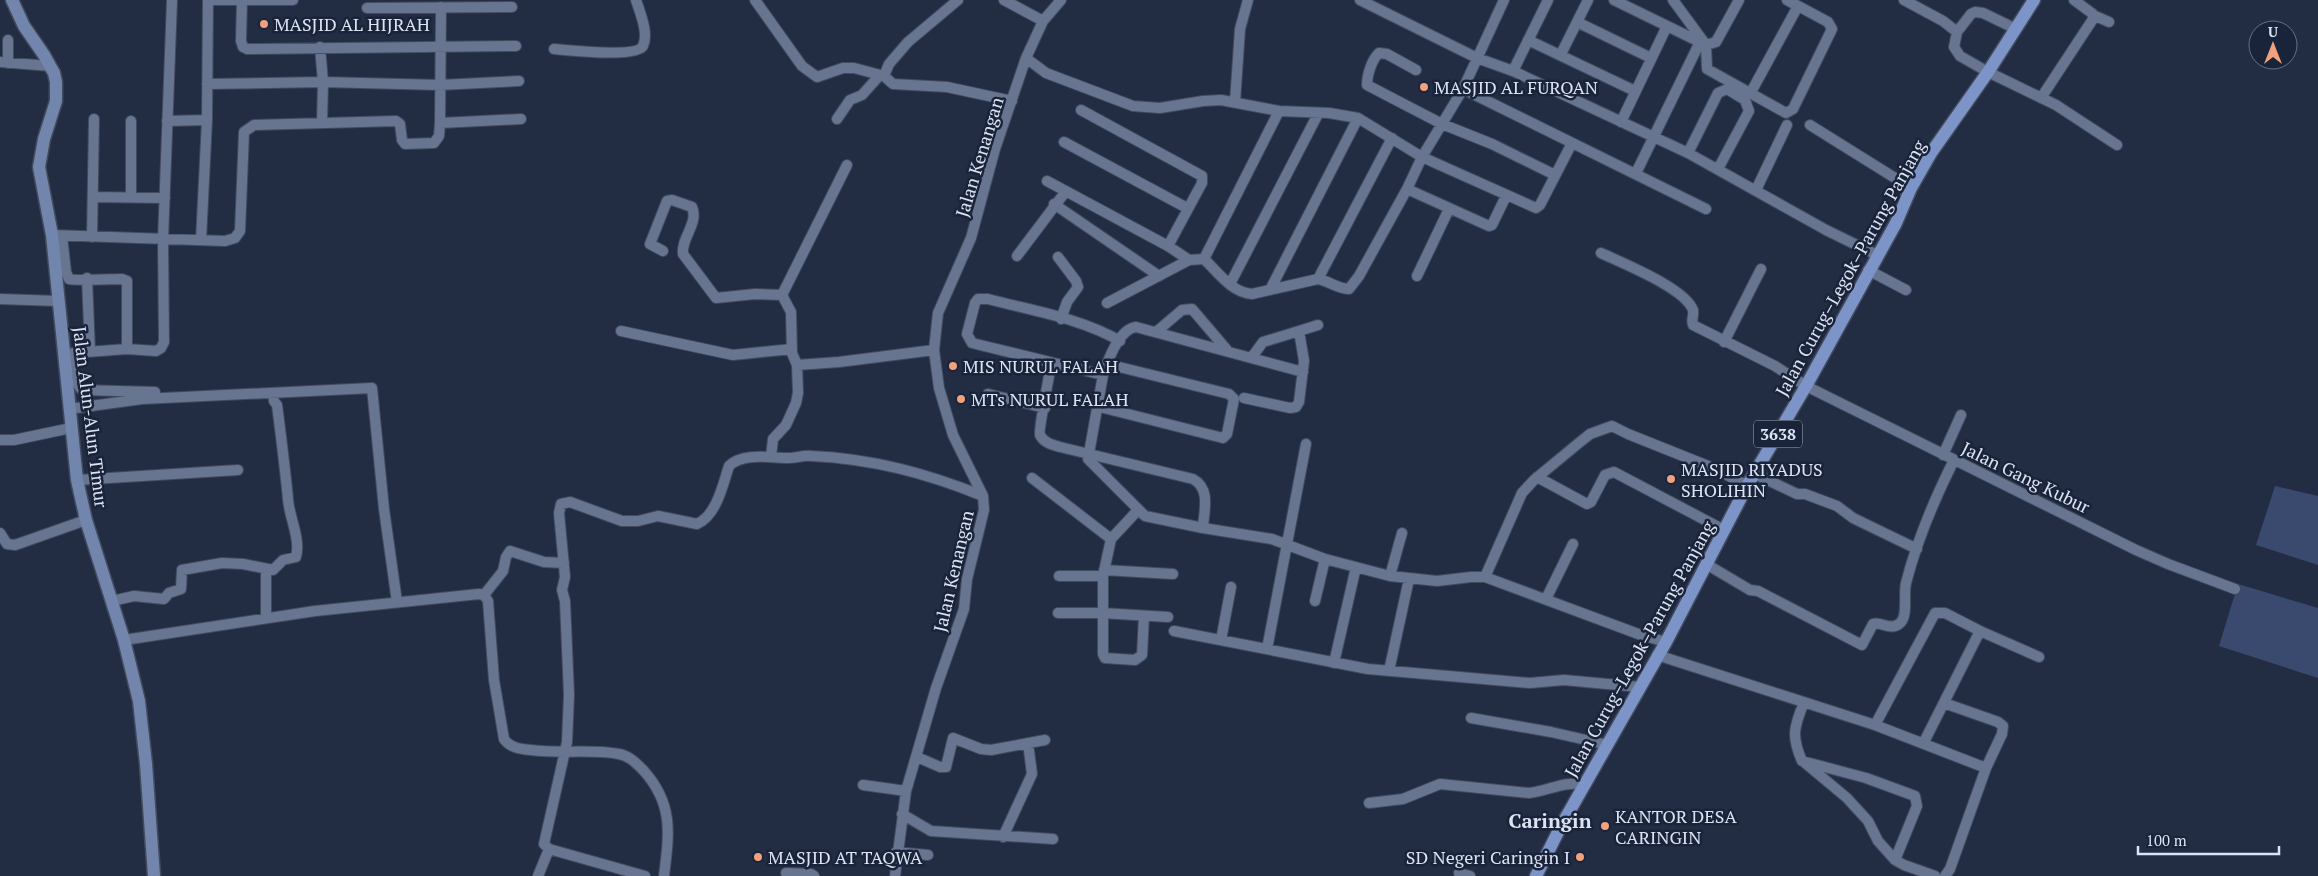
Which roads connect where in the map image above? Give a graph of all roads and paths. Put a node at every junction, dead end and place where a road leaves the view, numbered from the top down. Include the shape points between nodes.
1 (12, 0) edge
2 (172, 0) edge
3 (208, 0) edge
4 (212, 0) edge
5 (293, 0) edge
6 (636, 0) edge
7 (755, 0) edge
8 (958, 0) edge
9 (1004, 0) edge
10 (1061, 0) edge
11 (1248, 0) edge
12 (1360, 0) edge
13 (1504, 0) edge
14 (1548, 0) edge
15 (1588, 0) edge
16 (1614, 0) edge
17 (1739, 0) edge
18 (1788, 0) edge
19 (1904, 0) edge
20 (2034, 0) edge
21 (2074, 0) edge
22 (242, 1) edge
23 (1675, 1) edge
24 (458, 3) edge
25 (1918, 3) edge
26 (435, 4) edge
27 (1798, 6) junction
28 (512, 7) dead end
29 (366, 8) dead end
30 (2094, 15) junction
31 (1043, 21) junction
32 (1578, 22) junction
33 (2109, 22) dead end
34 (1667, 26) junction
35 (2016, 30) junction
36 (1957, 32) junction
37 (8, 40) dead end
38 (1528, 40) junction
39 (1703, 44) junction
40 (516, 46) dead end
41 (320, 47) junction
42 (440, 47) junction
43 (554, 49) dead end
44 (1561, 54) junction
45 (1026, 58) junction
46 (1477, 58) junction
47 (1651, 58) junction
48 (4, 63) edge
49 (50, 66) junction
50 (1416, 70) dead end
51 (1513, 71) junction
52 (1988, 72) junction
53 (881, 76) junction
54 (323, 82) junction
55 (519, 82) dead end
56 (207, 84) junction
57 (440, 86) junction
58 (1463, 89) junction
59 (1635, 91) junction
60 (1750, 94) junction
61 (2041, 98) junction
62 (1012, 101) junction
63 (1235, 102) junction
64 (1081, 110) dead end
65 (1279, 111) junction
66 (1318, 114) junction
67 (1358, 118) junction
68 (94, 119) dead end
69 (521, 119) dead end
70 (837, 119) dead end
71 (207, 120) junction
72 (131, 121) dead end
73 (167, 121) junction
74 (1621, 122) junction
75 (322, 123) junction
76 (440, 123) junction
77 (1442, 124) junction
78 (1810, 124) dead end
79 (1787, 126) dead end
80 (1654, 137) junction
81 (1392, 138) junction
82 (1064, 142) dead end
83 (1572, 143) junction
84 (2117, 145) dead end
85 (1688, 153) junction
86 (1422, 156) junction
87 (847, 165) dead end
88 (1718, 170) junction
89 (1636, 173) junction
90 (1555, 175) junction
91 (1047, 182) dead end
92 (1911, 188) junction
93 (1407, 189) junction
94 (1066, 190) junction
95 (1756, 190) junction
96 (1506, 196) junction
97 (94, 197) junction
98 (131, 197) junction
99 (165, 198) junction
100 (1054, 204) junction
101 (1187, 208) junction
102 (1449, 209) junction
103 (1706, 209) dead end
104 (57, 236) junction
105 (92, 237) junction
106 (163, 240) junction
107 (201, 240) junction
108 (1168, 246) junction
109 (663, 251) dead end
110 (1601, 253) dead end
111 (1878, 255) junction
112 (1018, 256) dead end
113 (1058, 257) dead end
114 (1204, 259) junction
115 (1189, 260) junction
116 (1761, 269) dead end
117 (1868, 270) junction
118 (1159, 276) junction
119 (1417, 276) dead end
120 (87, 278) junction
121 (1318, 279) junction
122 (1230, 284) junction
123 (1270, 290) junction
124 (1906, 290) dead end
125 (782, 295) junction
126 (0, 299) edge
127 (58, 301) junction
128 (1107, 303) dead end
129 (1061, 319) junction
130 (1318, 325) dead end
131 (621, 331) dead end
132 (1299, 331) junction
133 (1156, 332) junction
134 (1120, 340) junction
135 (1724, 342) junction
136 (127, 349) junction
137 (792, 349) junction
138 (934, 350) junction
139 (1227, 350) junction
140 (90, 351) junction
141 (1252, 357) junction
142 (1051, 364) junction
143 (1107, 364) junction
144 (797, 365) junction
145 (1303, 372) junction
146 (1103, 375) junction
147 (1806, 386) junction
148 (155, 392) dead end
149 (273, 393) junction
150 (988, 394) dead end
151 (1244, 398) dead end
152 (1096, 406) junction
153 (1045, 408) junction
154 (69, 409) junction
155 (1961, 415) dead end
156 (71, 428) junction
157 (0, 440) edge
158 (1306, 444) dead end
159 (1088, 453) junction
160 (1943, 455) junction
161 (771, 457) junction
162 (1954, 460) junction
163 (238, 470) dead end
164 (1755, 474) junction
165 (1538, 477) junction
166 (1032, 478) dead end
167 (77, 480) junction
168 (1747, 486) junction
169 (983, 496) junction
170 (1138, 510) junction
171 (86, 520) junction
172 (1202, 528) junction
173 (1724, 530) junction
174 (0, 532) edge
175 (1402, 533) dead end
176 (1111, 539) junction
177 (1573, 544) dead end
178 (1288, 545) junction
179 (1916, 549) junction
180 (1325, 559) junction
181 (564, 563) junction
182 (1706, 564) junction
183 (1356, 566) junction
184 (266, 570) junction
185 (1104, 573) junction
186 (1173, 574) dead end
187 (1059, 576) dead end
188 (1390, 576) junction
189 (1485, 577) junction
190 (1409, 578) junction
191 (1231, 587) dead end
192 (2235, 589) dead end
193 (484, 595) junction
194 (1546, 599) junction
195 (112, 601) junction
196 (1315, 601) dead end
197 (397, 602) junction
198 (1058, 613) dead end
199 (1102, 613) junction
200 (1144, 616) junction
201 (1168, 617) dead end
202 (266, 618) junction
203 (1174, 631) dead end
204 (1980, 631) junction
205 (124, 640) junction
206 (1221, 640) junction
207 (1666, 642) junction
208 (1267, 649) junction
209 (1657, 655) junction
210 (2039, 657) dead end
211 (1334, 662) junction
212 (1389, 671) junction
213 (1640, 687) junction
214 (1804, 702) junction
215 (1944, 703) junction
216 (1471, 718) dead end
217 (1875, 725) junction
218 (1045, 740) dead end
219 (1924, 742) junction
220 (1028, 743) junction
221 (1608, 745) junction
222 (563, 753) junction
223 (917, 757) junction
224 (1802, 761) junction
225 (1986, 768) junction
226 (863, 785) dead end
227 (1585, 785) junction
228 (906, 791) junction
229 (1369, 804) dead end
230 (902, 814) junction
231 (1003, 837) junction
232 (1053, 839) dead end
233 (549, 849) junction
234 (896, 852) junction
235 (928, 855) dead end
236 (1895, 860) junction
237 (786, 873) dead end
238 (1459, 873) dead end
239 (154, 876) edge
240 (538, 876) edge
241 (646, 876) edge
242 (664, 876) edge
243 (814, 876) edge
244 (895, 876) edge
245 (1470, 876) edge
246 (1536, 876) edge
247 (1935, 876) edge
248 (1945, 876) edge

1 - 49 street, Jalan Alun-Alun Timur via 24,26
2 - 73 street
3 - 56 street
4 - 22 street
5 - 22 street
6 - 43 street via 645,34 640,49 597,53
7 - 53 street via 810,74 817,77 854,68
8 - 53 street via 908,42
9 - 31 street
10 - 31 street, Jalan Kenangan
11 - 63 street via 1240,29
12 - 46 street
13 - 46 street
14 - 38 street
15 - 32 street
16 - 34 street
17 - 39 street via 1716,42
18 - 27 street
19 - 25 street
20 - 35 main road, Jalan Curug–Legok–Parung Panjang / 3638
21 - 30 street
22 - 41 street via 243,47
23 - 39 street
24 - 26 street
24 - 28 street
25 - 36 street
26 - 29 street
26 - 42 street
27 - 60 street
27 - 60 street via 1828,22 1832,29 1793,109 1789,113 1782,112
30 - 33 street
30 - 61 street
31 - 45 street, Jalan Kenangan
32 - 44 street
32 - 47 street
34 - 39 street
34 - 47 street
35 - 36 street via 1975,12
35 - 52 main road, Jalan Curug–Legok–Parung Panjang / 3638
36 - 52 street via 1956,53
37 - 48 street
38 - 44 street
38 - 51 street
39 - 60 street via 1707,69
39 - 80 street
40 - 42 street
41 - 42 street
41 - 54 street
42 - 57 street
44 - 59 street
45 - 62 street, Jalan Kenangan
45 - 63 street via 1046,73 1133,106 1160,108 1211,100
46 - 51 street
46 - 58 street
47 - 59 street
48 - 49 street
49 - 104 street, Jalan Alun-Alun Timur via 56,82 56,101 39,167
50 - 77 street via 1380,53 1375,57 1367,85
51 - 74 street
52 - 61 street
52 - 92 main road, Jalan Curug–Legok–Parung Panjang / 3638 via 1931,153
53 - 62 street via 893,84 947,87
53 - 70 street via 862,96 850,100
54 - 56 street
54 - 57 street
54 - 75 street
55 - 57 street
56 - 71 street
57 - 76 street
58 - 77 street
58 - 83 street
59 - 74 street
61 - 84 street
62 - 138 street, Jalan Kenangan via 995,149 971,238 938,313
63 - 65 street
64 - 101 street via 1200,173 1202,183
65 - 66 street
65 - 114 street
66 - 67 street
66 - 122 street
67 - 81 street
67 - 123 street
68 - 97 street
69 - 76 street
71 - 73 street
71 - 107 street
72 - 98 street
73 - 99 street
74 - 80 street
75 - 76 street via 397,121 402,140 407,144 434,143 439,136
75 - 107 street via 258,124 246,129 240,231 231,240
77 - 86 street
77 - 90 street
78 - 92 street
79 - 95 street
80 - 85 street
80 - 89 street
81 - 86 street
81 - 121 street
82 - 101 street
83 - 89 street
83 - 90 street
85 - 88 street
85 - 88 street via 1718,93 1727,89 1745,100 1749,111
86 - 93 street
86 - 96 street
87 - 125 street
88 - 95 street
89 - 103 street
90 - 96 street via 1538,207 1532,208
91 - 94 street
92 - 111 main road, Jalan Curug–Legok–Parung Panjang / 3638
93 - 102 street
93 - 121 street via 1349,290
94 - 100 street
94 - 108 street
95 - 111 street
96 - 102 street via 1491,226
97 - 98 street
97 - 105 street
98 - 99 street
99 - 106 street
100 - 112 street
100 - 118 street
101 - 108 street
102 - 119 street
104 - 105 street
104 - 120 street via 67,276 74,280
104 - 127 street, Jalan Alun-Alun Timur
105 - 106 street
106 - 107 street
106 - 136 street via 164,342 156,351
108 - 115 street
109 - 125 street via 652,247 650,240 667,201 672,200 692,207 695,215 682,251 714,296
110 - 135 street, Jalan Gang Kubur via 1645,273 1677,293 1692,310 1693,325
111 - 117 main road, Jalan Curug–Legok–Parung Panjang / 3638
113 - 129 street via 1078,287 1067,302
114 - 115 street
114 - 122 street
115 - 118 street
116 - 135 street
117 - 124 street
117 - 147 main road, Jalan Curug–Legok–Parung Panjang / 3638
118 - 128 street
120 - 136 street via 126,281
120 - 140 street
121 - 123 street
122 - 123 street via 1243,293
125 - 137 street via 791,312
126 - 127 street
127 - 154 street, Jalan Alun-Alun Timur via 66,354
129 - 134 street via 1097,328
129 - 142 street via 983,298 975,303 968,328 967,334 972,343
130 - 132 street
131 - 137 street via 733,355
132 - 141 street via 1263,342
132 - 145 street
133 - 134 street via 1132,328 1124,332
133 - 139 street
133 - 139 street via 1182,310 1192,309
134 - 143 street
135 - 147 street, Jalan Gang Kubur via 1775,366
136 - 140 street
137 - 144 street
138 - 144 street
138 - 169 street, Jalan Kenangan via 939,388 953,435
139 - 141 street
140 - 148 street via 73,353 78,388 86,391
141 - 145 street
142 - 146 street
142 - 153 street
143 - 146 street
143 - 152 street via 1229,394 1234,404 1228,434 1223,438 1199,433
144 - 161 street via 796,403 786,426 773,438
145 - 151 street via 1296,406 1284,407
146 - 152 street
147 - 160 street, Jalan Gang Kubur
147 - 164 main road, Jalan Curug–Legok–Parung Panjang / 3638
149 - 154 street via 142,399
149 - 184 street via 297,554 293,559 283,560 275,569
149 - 197 street via 372,388
150 - 153 street
152 - 159 street
153 - 159 street via 1039,429 1044,440
154 - 156 street, Jalan Alun-Alun Timur
155 - 160 street
156 - 157 street
156 - 167 street, Jalan Alun-Alun Timur
158 - 178 street
159 - 170 street via 1088,459
159 - 172 street via 1193,478 1205,493
160 - 162 street, Jalan Gang Kubur
161 - 169 street via 810,455 895,466
161 - 181 street via 733,462 716,503 704,520 697,524 658,516 622,521 570,502 561,504 559,514
162 - 179 street
162 - 192 street, Jalan Gang Kubur via 2160,560
163 - 167 street
164 - 168 main road, Jalan Curug–Legok–Parung Panjang / 3638
164 - 179 street via 1797,494 1837,506 1853,518
165 - 168 street via 1590,434 1612,426 1718,470
165 - 173 street via 1587,504 1605,475 1614,472
165 - 189 street via 1522,493
166 - 176 street
167 - 171 street, Jalan Alun-Alun Timur
168 - 173 main road, Jalan Curug–Legok–Parung Panjang / 3638
169 - 223 street, Jalan Kenangan via 984,510 967,580 964,610 936,688
170 - 172 street via 1152,518
170 - 176 street
171 - 174 street via 16,544 7,544
171 - 195 street, Jalan Alun-Alun Timur
172 - 178 street via 1247,534
173 - 182 main road, Jalan Curug–Legok–Parung Panjang / 3638
175 - 188 street
176 - 185 street
177 - 194 street
178 - 180 street
178 - 208 street
179 - 182 street via 1900,623 1893,626 1873,624 1862,645 1758,591 1750,590
180 - 183 street
180 - 196 street
181 - 193 street via 544,562 510,551 503,571
181 - 222 street via 562,590 569,695 567,742
182 - 207 main road, Jalan Curug–Legok–Parung Panjang / 3638
183 - 188 street
183 - 211 street
184 - 195 street via 243,564 207,564 181,571 181,588 164,599 134,596
184 - 202 street
185 - 186 street
185 - 187 street
185 - 199 street
188 - 190 street
189 - 190 street via 1437,581
189 - 194 street
190 - 212 street
191 - 206 street
193 - 197 street
193 - 222 street via 488,601 494,680 504,738 509,744 522,749
194 - 207 street
195 - 205 street, Jalan Alun-Alun Timur
197 - 202 street
198 - 199 street
199 - 200 street
199 - 200 street via 1103,654 1111,660 1135,660 1142,655
200 - 201 street
202 - 205 street
203 - 206 street
204 - 210 street
204 - 215 street
204 - 217 street via 1945,613 1935,613
205 - 239 street, Jalan Alun-Alun Timur via 140,701
206 - 208 street
207 - 209 main road, Jalan Curug–Legok–Parung Panjang / 3638
208 - 211 street
209 - 213 main road, Jalan Curug–Legok–Parung Panjang / 3638
209 - 214 street
211 - 212 street
212 - 213 street via 1530,684 1564,680
213 - 221 main road, Jalan Curug–Legok–Parung Panjang / 3638
214 - 217 street
214 - 224 street via 1794,731
215 - 219 street
215 - 225 street via 2003,726
216 - 221 street
217 - 219 street
218 - 220 street
219 - 225 street
220 - 223 street via 991,750 953,738 946,767
220 - 231 street via 1032,774
221 - 227 main road, Jalan Curug–Legok–Parung Panjang / 3638
222 - 233 street via 544,840
222 - 242 street via 620,754 636,763 651,779 665,804 669,823
223 - 228 street, Jalan Kenangan
224 - 236 street via 1847,798 1868,821 1878,841
224 - 236 street via 1866,778 1916,798 1918,806
225 - 248 street
226 - 228 street
227 - 229 street via 1561,784 1529,793 1440,784 1403,799
227 - 246 main road, Jalan Curug–Legok–Parung Panjang / 3638
228 - 230 street, Jalan Kenangan
230 - 231 street via 931,831
230 - 234 street, Jalan Kenangan
231 - 232 street
233 - 240 street
233 - 241 street
234 - 235 street
234 - 244 street, Jalan Kenangan
236 - 247 street
237 - 243 street
238 - 245 street

